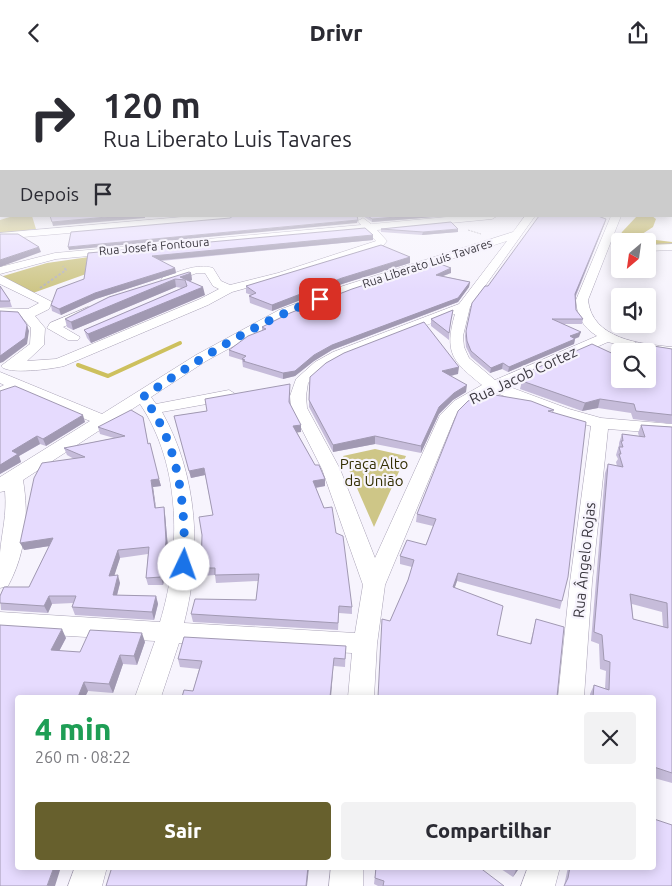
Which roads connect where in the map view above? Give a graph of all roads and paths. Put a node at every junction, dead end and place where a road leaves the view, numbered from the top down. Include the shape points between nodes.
1 (222, 217) edge
2 (361, 217) edge
3 (481, 217) edge
4 (529, 217) edge
5 (612, 218) edge
6 (369, 227) junction
7 (517, 235) junction
8 (0, 236) edge
9 (49, 239) junction
10 (672, 247) edge
11 (656, 248) edge
12 (0, 271) edge
13 (0, 279) edge
14 (156, 284) edge
15 (228, 289) junction
16 (33, 293) dead end
17 (103, 304) edge
18 (464, 307) junction
19 (0, 312) edge
20 (28, 314) junction
21 (87, 331) edge
22 (73, 337) junction
23 (607, 337) junction
24 (92, 349) junction
25 (672, 351) edge
26 (5, 367) edge
27 (0, 377) edge
28 (301, 381) junction
29 (16, 385) junction
30 (282, 385) edge
31 (494, 386) junction
32 (245, 392) edge
33 (0, 393) edge
34 (148, 403) junction
35 (105, 421) junction
36 (600, 423) junction
37 (672, 429) edge
38 (7, 482) edge
39 (0, 580) edge
40 (374, 585) junction
41 (0, 622) edge
42 (170, 632) junction
43 (365, 644) junction
44 (149, 695) edge
45 (360, 695) edge
46 (571, 695) edge
47 (90, 870) edge
48 (348, 870) edge
49 (543, 870) edge
50 (85, 886) edge
51 (346, 886) edge
52 (538, 886) edge

1 - 9 street
2 - 6 street
3 - 6 street, Rua Josefa Fontoura
4 - 7 street
5 - 23 street via 608,249 581,308 589,325
6 - 9 street, Rua Josefa Fontoura
6 - 15 street via 382,241 375,246
7 - 18 street
7 - 34 street, Rua Liberato Luis Tavares via 346,289 284,313 208,354
8 - 9 street
9 - 12 street
9 - 16 path via 66,270
10 - 11 street
13 - 20 street via 46,302
14 - 15 street via 204,270 211,272 217,283
15 - 24 street
17 - 22 street via 54,326
18 - 28 street via 338,355
18 - 31 street via 457,325 457,347 475,372
19 - 20 street via 19,310
20 - 26 street via 38,328 37,345
21 - 22 street
22 - 24 street
23 - 25 street
23 - 31 street, Rua Jacob Cortez
24 - 26 street via 51,365
27 - 29 street
28 - 30 street
28 - 40 street via 299,408 331,469
29 - 33 street
29 - 35 street
31 - 36 street
31 - 40 street, Rua Jacob Cortez via 460,404 448,415
32 - 34 street
34 - 35 street, Rua Liberato Luis Tavares
34 - 42 street via 172,456 186,527 184,565
35 - 38 street, Rua Liberato Luis Tavares
36 - 37 street
36 - 46 street, Rua Ângelo Rojas
38 - 39 street via 18,502 17,522
40 - 43 street
41 - 42 street
42 - 43 street
42 - 44 street
43 - 45 street
47 - 50 street
48 - 51 street
49 - 52 street

